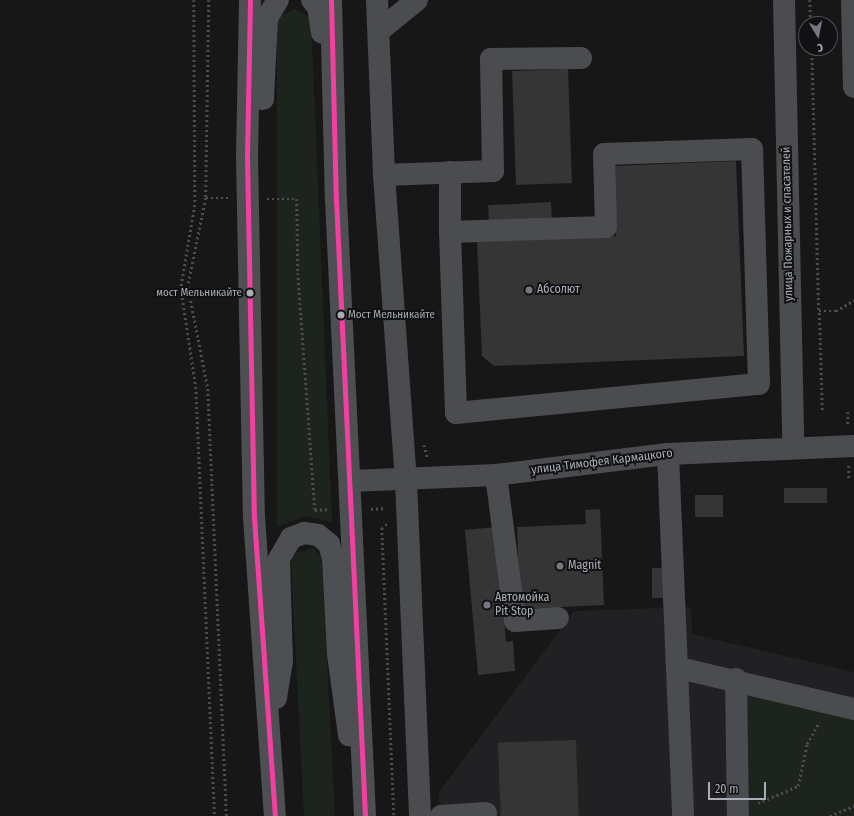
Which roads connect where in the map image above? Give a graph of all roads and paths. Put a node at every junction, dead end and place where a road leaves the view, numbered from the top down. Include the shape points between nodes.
1 (194, 0) edge
2 (209, 0) edge
3 (250, 0) edge
4 (278, 0) edge
5 (312, 0) edge
6 (331, 0) edge
7 (377, 0) edge
8 (417, 0) edge
9 (784, 0) edge
10 (810, 0) edge
11 (852, 0) edge
12 (811, 16) edge
13 (379, 31) junction
14 (812, 56) edge
15 (581, 58) dead end
16 (854, 87) edge
17 (334, 139) junction
18 (247, 157) junction
19 (450, 172) junction
20 (384, 175) junction
21 (206, 198) junction
22 (249, 198) junction
23 (450, 232) junction
24 (854, 300) edge
25 (819, 311) junction
26 (790, 322) junction
27 (759, 324) junction
28 (822, 410) dead end
29 (854, 446) edge
30 (793, 448) junction
31 (668, 454) junction
32 (496, 475) junction
33 (350, 481) junction
34 (406, 481) junction
35 (351, 509) junction
36 (401, 516) junction
37 (558, 618) dead end
38 (680, 668) junction
39 (736, 680) junction
40 (854, 709) edge
41 (823, 715) dead end
42 (270, 735) junction
43 (854, 806) edge
44 (744, 811) edge
45 (486, 813) dead end
46 (215, 816) edge
47 (227, 816) edge
48 (275, 816) edge
49 (359, 816) edge
50 (365, 816) edge
51 (394, 816) edge
52 (420, 816) edge
53 (441, 816) edge
54 (683, 816) edge
55 (830, 816) edge

1 - 46 path via 195,205 181,288 196,387
2 - 21 path
3 - 18 main road
4 - 18 main road via 267,18 262,106
5 - 17 main road via 318,7 322,26 320,93
6 - 17 main road
7 - 13 street
8 - 13 street
9 - 26 street, улица Пожарных и спасателей
10 - 12 path
11 - 16 street
13 - 20 street
14 - 25 path
15 - 19 street via 491,59 493,171
17 - 33 main road
18 - 22 main road
19 - 20 street
19 - 23 street
20 - 34 street
21 - 22 path
21 - 47 path via 188,286 208,389
22 - 35 path via 297,199 298,273 315,510
22 - 42 main road via 254,517
23 - 27 street via 456,413 759,384
23 - 27 street via 606,227 604,154 752,149
24 - 25 path via 836,311
25 - 28 path
26 - 27 street
26 - 30 street, улица Пожарных и спасателей
29 - 30 street, улица Тимофея Кармацкого
30 - 31 street, улица Тимофея Кармацкого
31 - 32 street, улица Тимофея Кармацкого
31 - 38 street
32 - 34 street, улица Тимофея Кармацкого
32 - 37 street via 515,621
33 - 34 street, улица Тимофея Кармацкого
33 - 35 main road
34 - 36 street
35 - 36 path via 390,508
35 - 50 main road
36 - 51 path via 382,528
36 - 52 street
38 - 39 street
38 - 54 street
39 - 40 street
39 - 44 street
41 - 44 path via 807,744 798,786
42 - 48 main road
42 - 49 main road via 282,662 279,559 291,538 304,533 318,535 328,544 333,559 338,654
43 - 55 path
45 - 53 street

